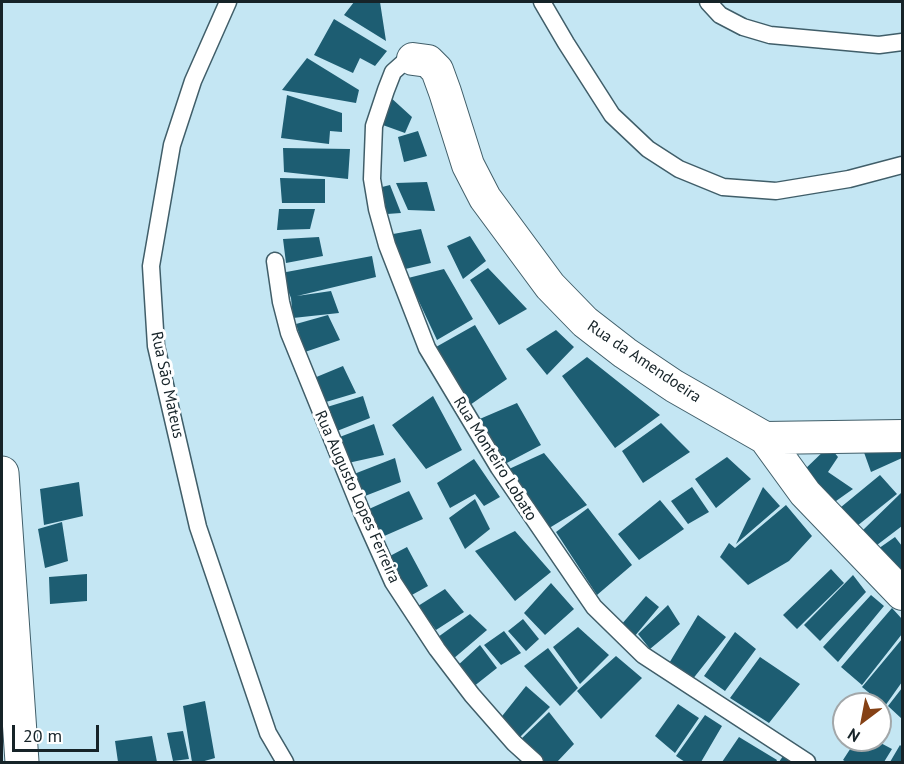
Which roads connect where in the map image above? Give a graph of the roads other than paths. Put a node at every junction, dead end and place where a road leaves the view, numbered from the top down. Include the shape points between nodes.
1 (228, 2) edge
2 (542, 2) edge
3 (708, 2) edge
4 (903, 42) edge
5 (413, 59) joint
6 (903, 165) edge
7 (275, 261) dead end
8 (903, 436) edge
9 (765, 438) junction
10 (2, 473) edge
11 (903, 594) edge
12 (22, 762) edge
13 (285, 762) edge
14 (536, 762) edge
15 (807, 762) edge

1 - 13 lane, Rua São Mateus via 193,81 172,146 151,266 156,345 198,527 268,733
2 - 6 lane via 612,115 648,149 679,169 723,188 776,191
3 - 4 lane via 735,23 770,35 879,45
5 - 9 street, Rua da Amendoeira via 428,61 437,70 468,165 485,198 550,286 585,322 625,353
5 - 15 lane, Rua Monteiro Lobato via 393,72 386,90 374,126 372,179 387,245 427,348 498,468 594,607 643,656
7 - 14 lane, Rua Augusto Lopes Ferreira via 289,333 393,582 472,695
8 - 9 street
9 - 11 street, Rua da Amendoeira via 806,493
10 - 12 street

